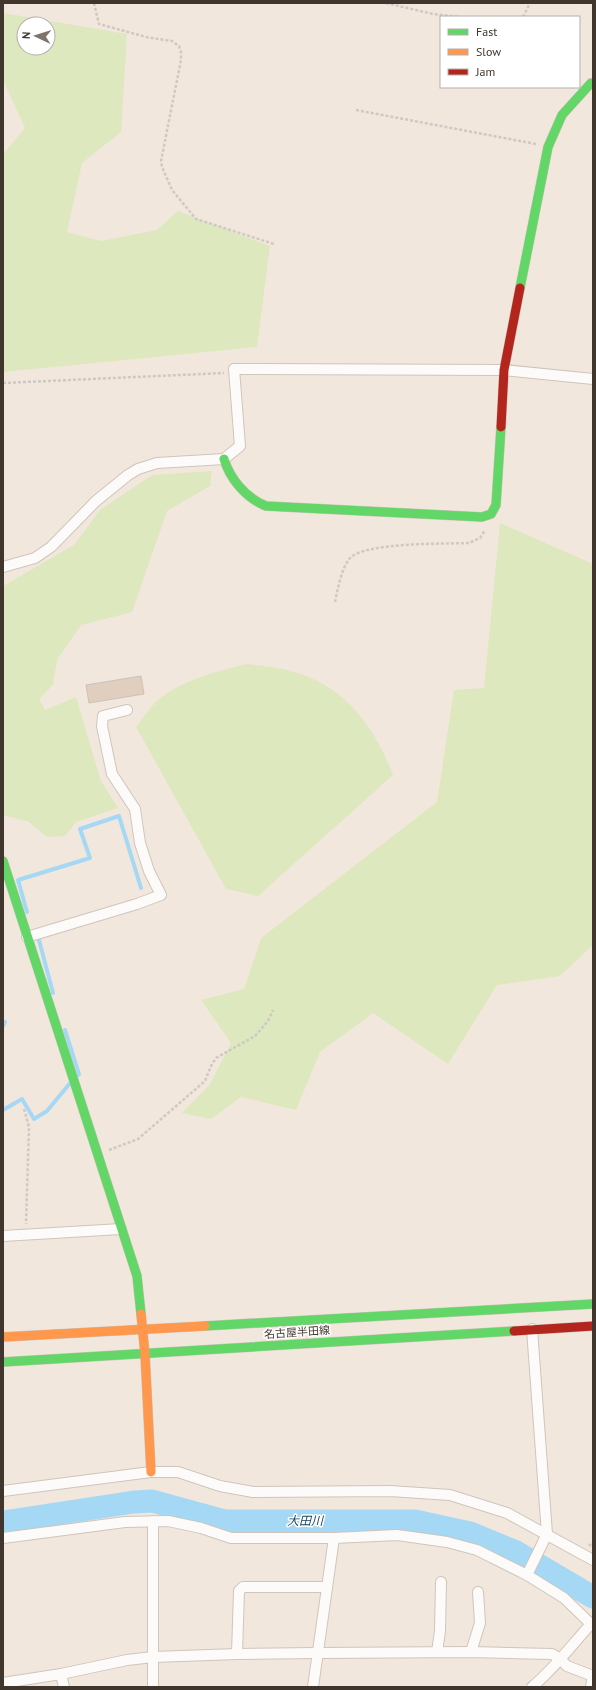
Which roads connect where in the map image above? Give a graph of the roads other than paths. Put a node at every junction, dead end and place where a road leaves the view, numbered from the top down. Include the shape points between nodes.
1 (593, 84) edge
2 (504, 370) junction
3 (593, 379) edge
4 (224, 459) junction
5 (3, 567) edge
6 (127, 710) dead end
7 (3, 863) edge
8 (27, 936) junction
9 (121, 1229) junction
10 (3, 1236) edge
11 (593, 1304) edge
12 (593, 1326) edge
13 (142, 1328) junction
14 (532, 1329) junction
15 (3, 1336) edge
16 (145, 1354) junction
17 (3, 1362) edge
18 (151, 1472) junction
19 (3, 1491) edge
20 (153, 1521) junction
21 (547, 1534) junction
22 (3, 1538) edge
23 (334, 1538) junction
24 (593, 1560) edge
25 (527, 1575) junction
26 (441, 1582) dead end
27 (327, 1587) junction
28 (478, 1592) dead end
29 (592, 1626) edge
30 (437, 1652) junction
31 (471, 1652) junction
32 (317, 1653) junction
33 (237, 1654) junction
34 (153, 1657) junction
35 (559, 1658) junction
36 (61, 1674) junction
37 (593, 1676) edge
38 (3, 1683) edge
39 (64, 1687) edge
40 (153, 1687) edge
41 (313, 1687) edge
42 (532, 1687) edge
43 (591, 1687) edge

1 - 2 street via 591,83 562,115 548,147
2 - 3 street
2 - 4 street via 234,369 240,446
2 - 4 street via 496,505 494,511 486,517 461,518 266,506 252,500 226,468
4 - 5 street via 156,463 142,467 96,501 51,547 35,558
6 - 8 street via 103,716 102,726 112,774 135,810 140,843 149,871 162,895
7 - 8 street
8 - 9 street
9 - 10 street
9 - 13 street via 137,1276
11 - 13 street, 名古屋半田線
12 - 14 street, 名古屋半田線
13 - 15 street, 名古屋半田線
13 - 16 street
14 - 16 street, 名古屋半田線
14 - 21 street
16 - 17 street, 名古屋半田線
16 - 18 street
18 - 19 street
18 - 21 street via 178,1472 220,1486 253,1492 390,1491 450,1495 507,1512
20 - 22 street via 125,1522
20 - 23 street via 168,1521 201,1528 232,1538
20 - 34 street
21 - 24 street
21 - 25 street
23 - 25 street via 397,1535 447,1542 477,1550
23 - 27 street
25 - 29 street via 564,1598
26 - 30 street
27 - 32 street
27 - 33 street via 243,1588 239,1591
28 - 31 street via 480,1623
29 - 35 street
30 - 31 street
30 - 32 street
31 - 35 street via 552,1654
32 - 33 street
32 - 41 street
33 - 34 street
34 - 36 street
34 - 40 street
35 - 37 street via 567,1666
35 - 42 street via 550,1672
36 - 38 street
36 - 39 street
37 - 43 street

